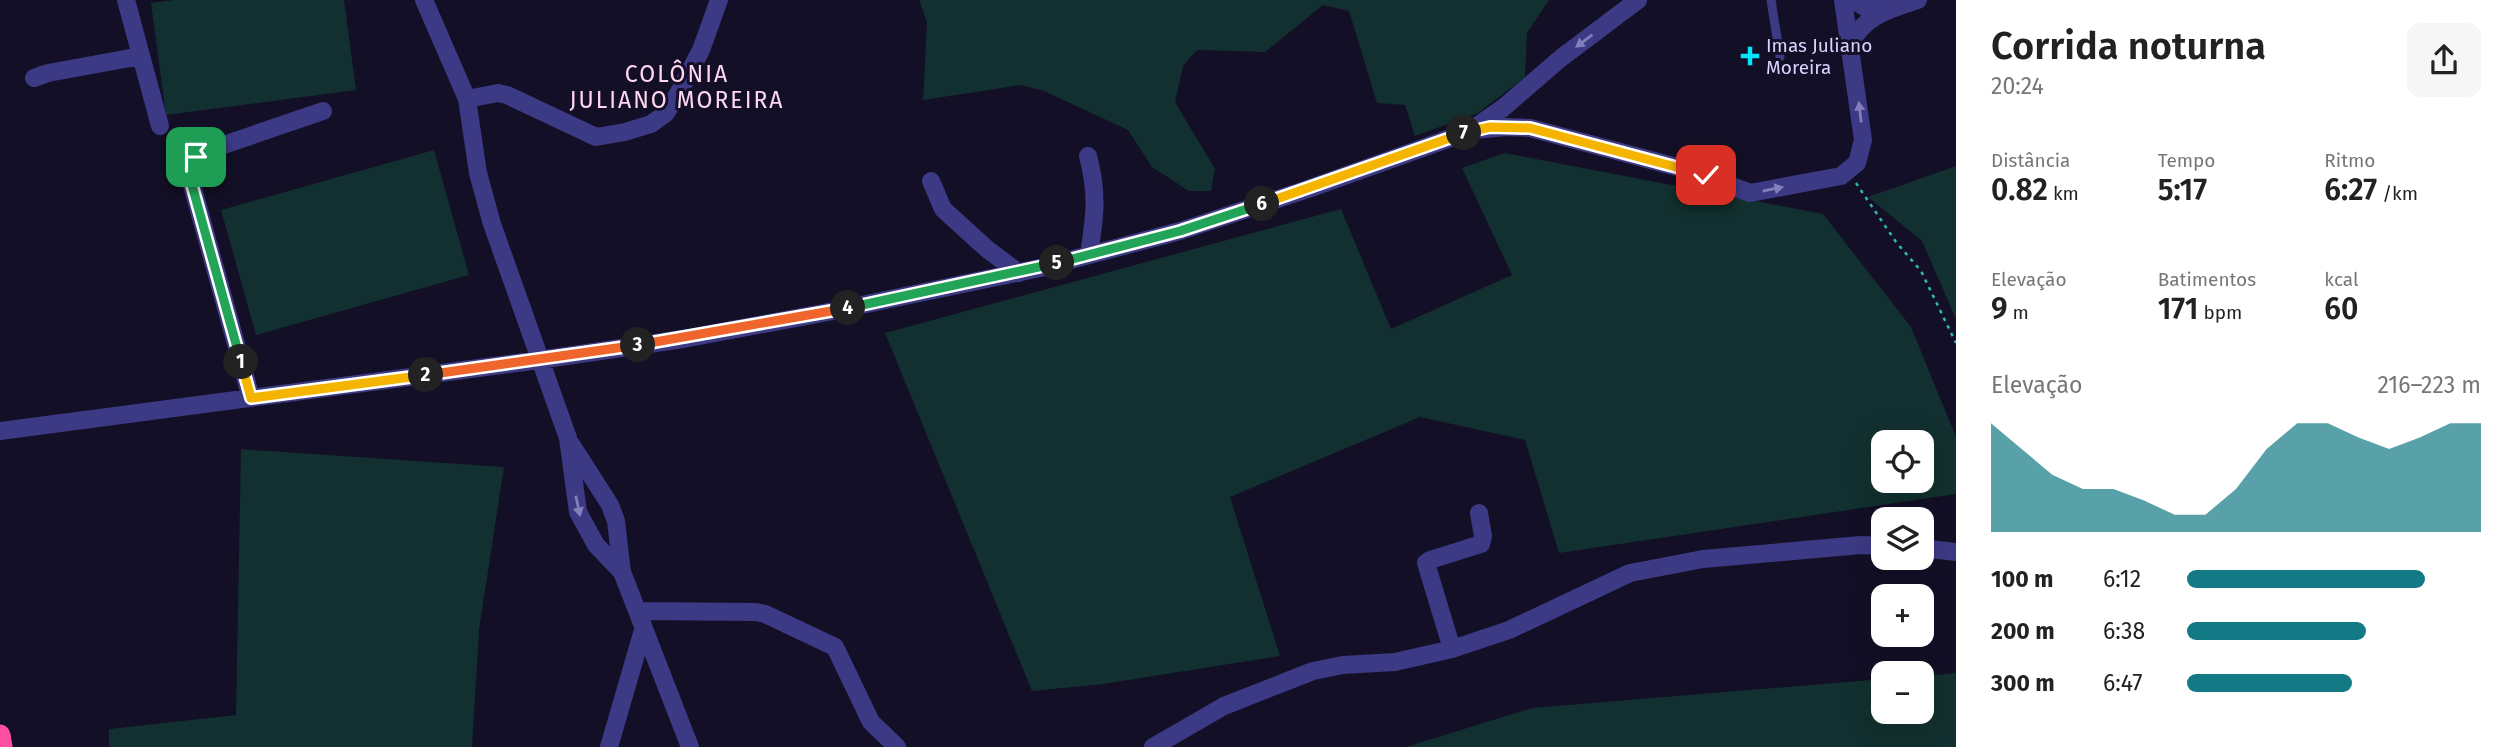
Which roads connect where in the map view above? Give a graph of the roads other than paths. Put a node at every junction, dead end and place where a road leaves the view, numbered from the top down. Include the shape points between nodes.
1 (126, 0) edge
2 (424, 0) edge
3 (719, 0) edge
4 (1638, 0) edge
5 (1771, 0) edge
6 (1843, 0) edge
7 (1854, 0) edge
8 (1918, 0) edge
9 (1892, 9) junction
10 (1850, 47) junction
11 (141, 56) junction
12 (1780, 57) dead end
13 (34, 78) dead end
14 (467, 99) junction
15 (323, 111) dead end
16 (160, 126) dead end
17 (1469, 131) junction
18 (1088, 156) dead end
19 (931, 181) dead end
20 (1089, 254) junction
21 (1019, 273) junction
22 (539, 360) junction
23 (251, 398) junction
24 (0, 431) edge
25 (568, 438) junction
26 (1479, 513) dead end
27 (1871, 545) edge
28 (1934, 549) edge
29 (1956, 552) edge
30 (622, 572) junction
31 (638, 611) junction
32 (643, 630) junction
33 (1452, 649) junction
34 (0, 735) edge
35 (2, 747) edge
36 (609, 747) edge
37 (690, 747) edge
38 (897, 747) edge
39 (1153, 747) edge

1 - 11 street
2 - 14 street
3 - 14 street via 678,94 665,114 651,124 596,137 507,95
4 -> 17 street
5 - 12 lane
6 - 10 street
7 - 9 street via 1874,10
8 - 9 street
9 - 10 street via 1861,26
17 -> 10 street via 1530,128 1692,171 1750,192 1841,176 1857,163 1863,140
11 - 13 street
11 - 16 street
14 - 22 street via 488,211
15 - 23 street via 203,152 192,165 190,178
17 - 20 street via 1180,231
18 - 20 street via 1096,196
19 - 21 street via 943,209
20 - 21 street
21 - 22 street via 683,339
22 - 23 street
22 - 25 street
23 - 24 street
25 - 30 street via 610,505
25 -> 30 street via 578,512 596,545
26 - 33 street via 1481,544 1426,563
27 - 33 street via 1703,559 1630,573 1509,630
28 - 29 street
30 - 31 street
31 - 32 street
31 - 38 street via 756,612 827,641 839,653 871,722
32 - 36 street
32 - 37 street
33 - 39 street via 1395,662 1313,671 1224,706
34 - 35 highway

